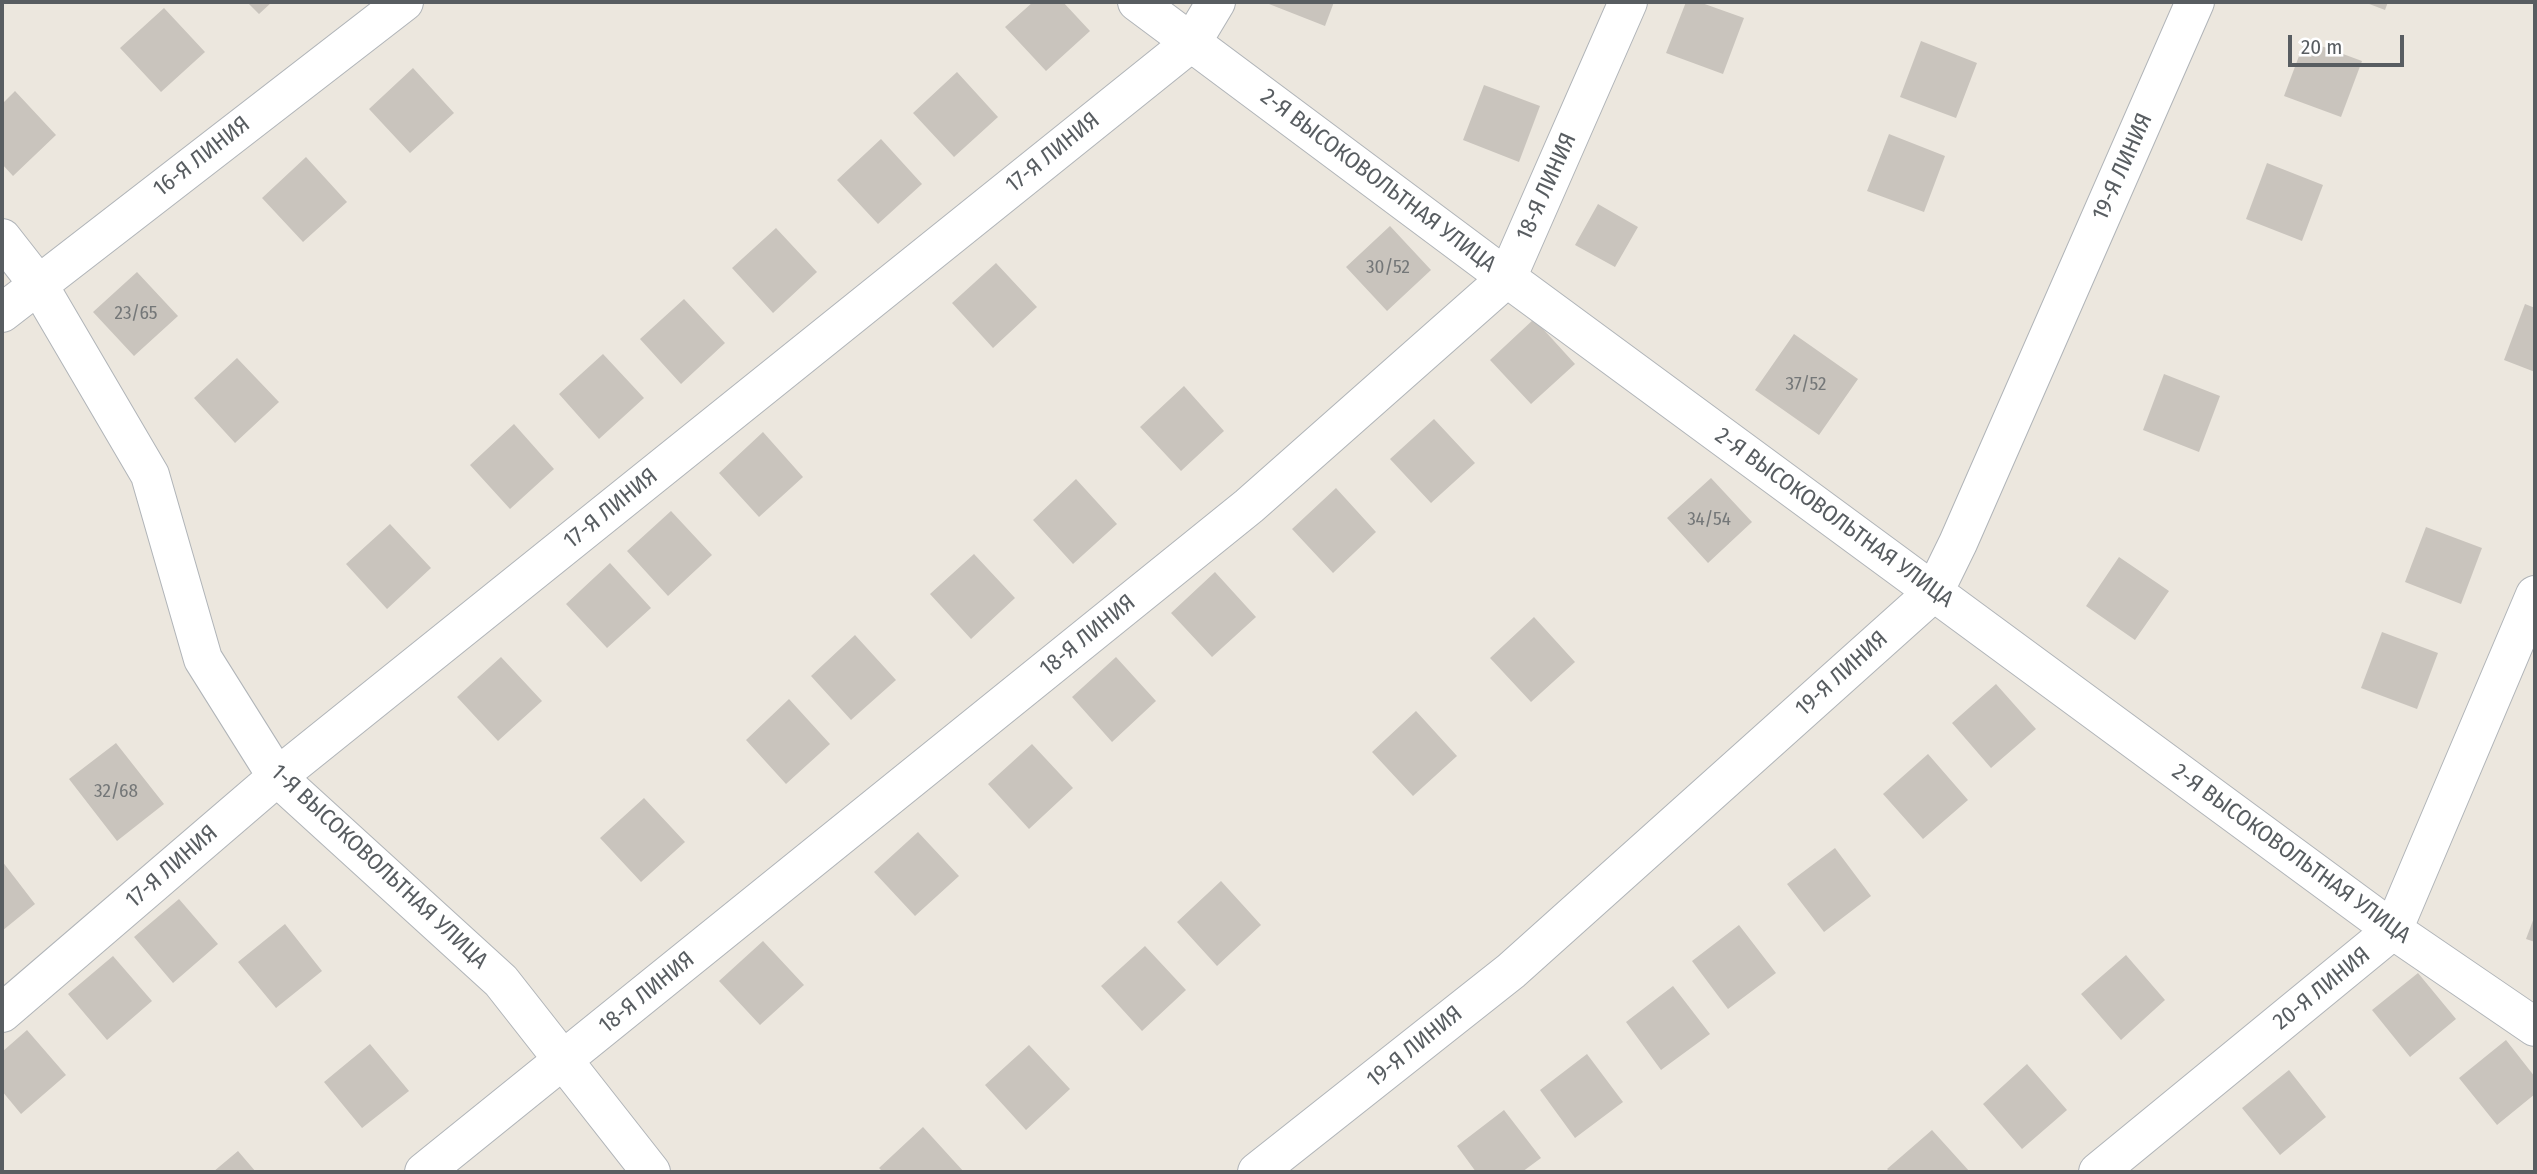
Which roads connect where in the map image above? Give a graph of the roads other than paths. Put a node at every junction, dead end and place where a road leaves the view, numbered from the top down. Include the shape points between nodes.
1 (404, 2) edge
2 (1137, 2) edge
3 (1216, 2) edge
4 (1628, 2) edge
5 (2196, 2) edge
6 (1192, 42) junction
7 (2, 238) edge
8 (1507, 278) junction
9 (38, 284) junction
10 (2, 313) edge
11 (1934, 592) junction
12 (2535, 595) edge
13 (277, 777) junction
14 (2393, 930) junction
15 (2, 1013) edge
16 (2535, 1027) edge
17 (563, 1061) junction
18 (424, 1172) edge
19 (652, 1172) edge
20 (1257, 1172) edge
21 (2098, 1172) edge

1 - 9 street, 16-Я ЛИНИЯ
2 - 6 street, 2-Я ВЫСОКОВОЛЬТНАЯ УЛИЦА
3 - 6 street, 17-Я ЛИНИЯ
4 - 8 street, 18-Я ЛИНИЯ
5 - 11 street, 19-Я ЛИНИЯ
6 - 8 street, 2-Я ВЫСОКОВОЛЬТНАЯ УЛИЦА
6 - 13 street, 17-Я ЛИНИЯ
7 - 9 street, 1-Я ВЫСОКОВОЛЬТНАЯ УЛИЦА
8 - 11 street, 2-Я ВЫСОКОВОЛЬТНАЯ УЛИЦА
8 - 17 street, 18-Я ЛИНИЯ via 1249,506
9 - 10 street, 16-Я ЛИНИЯ
9 - 13 street, 1-Я ВЫСОКОВОЛЬТНАЯ УЛИЦА via 150,475 203,659
11 - 14 street, 2-Я ВЫСОКОВОЛЬТНАЯ УЛИЦА
11 - 20 street, 19-Я ЛИНИЯ via 1511,971
12 - 14 street, 20-Я ЛИНИЯ
13 - 15 street, 17-Я ЛИНИЯ
13 - 17 street, 1-Я ВЫСОКОВОЛЬТНАЯ УЛИЦА via 501,981
14 - 16 street, 2-Я ВЫСОКОВОЛЬТНАЯ УЛИЦА
14 - 21 street, 20-Я ЛИНИЯ
17 - 18 street, 18-Я ЛИНИЯ
17 - 19 street, 1-Я ВЫСОКОВОЛЬТНАЯ УЛИЦА

